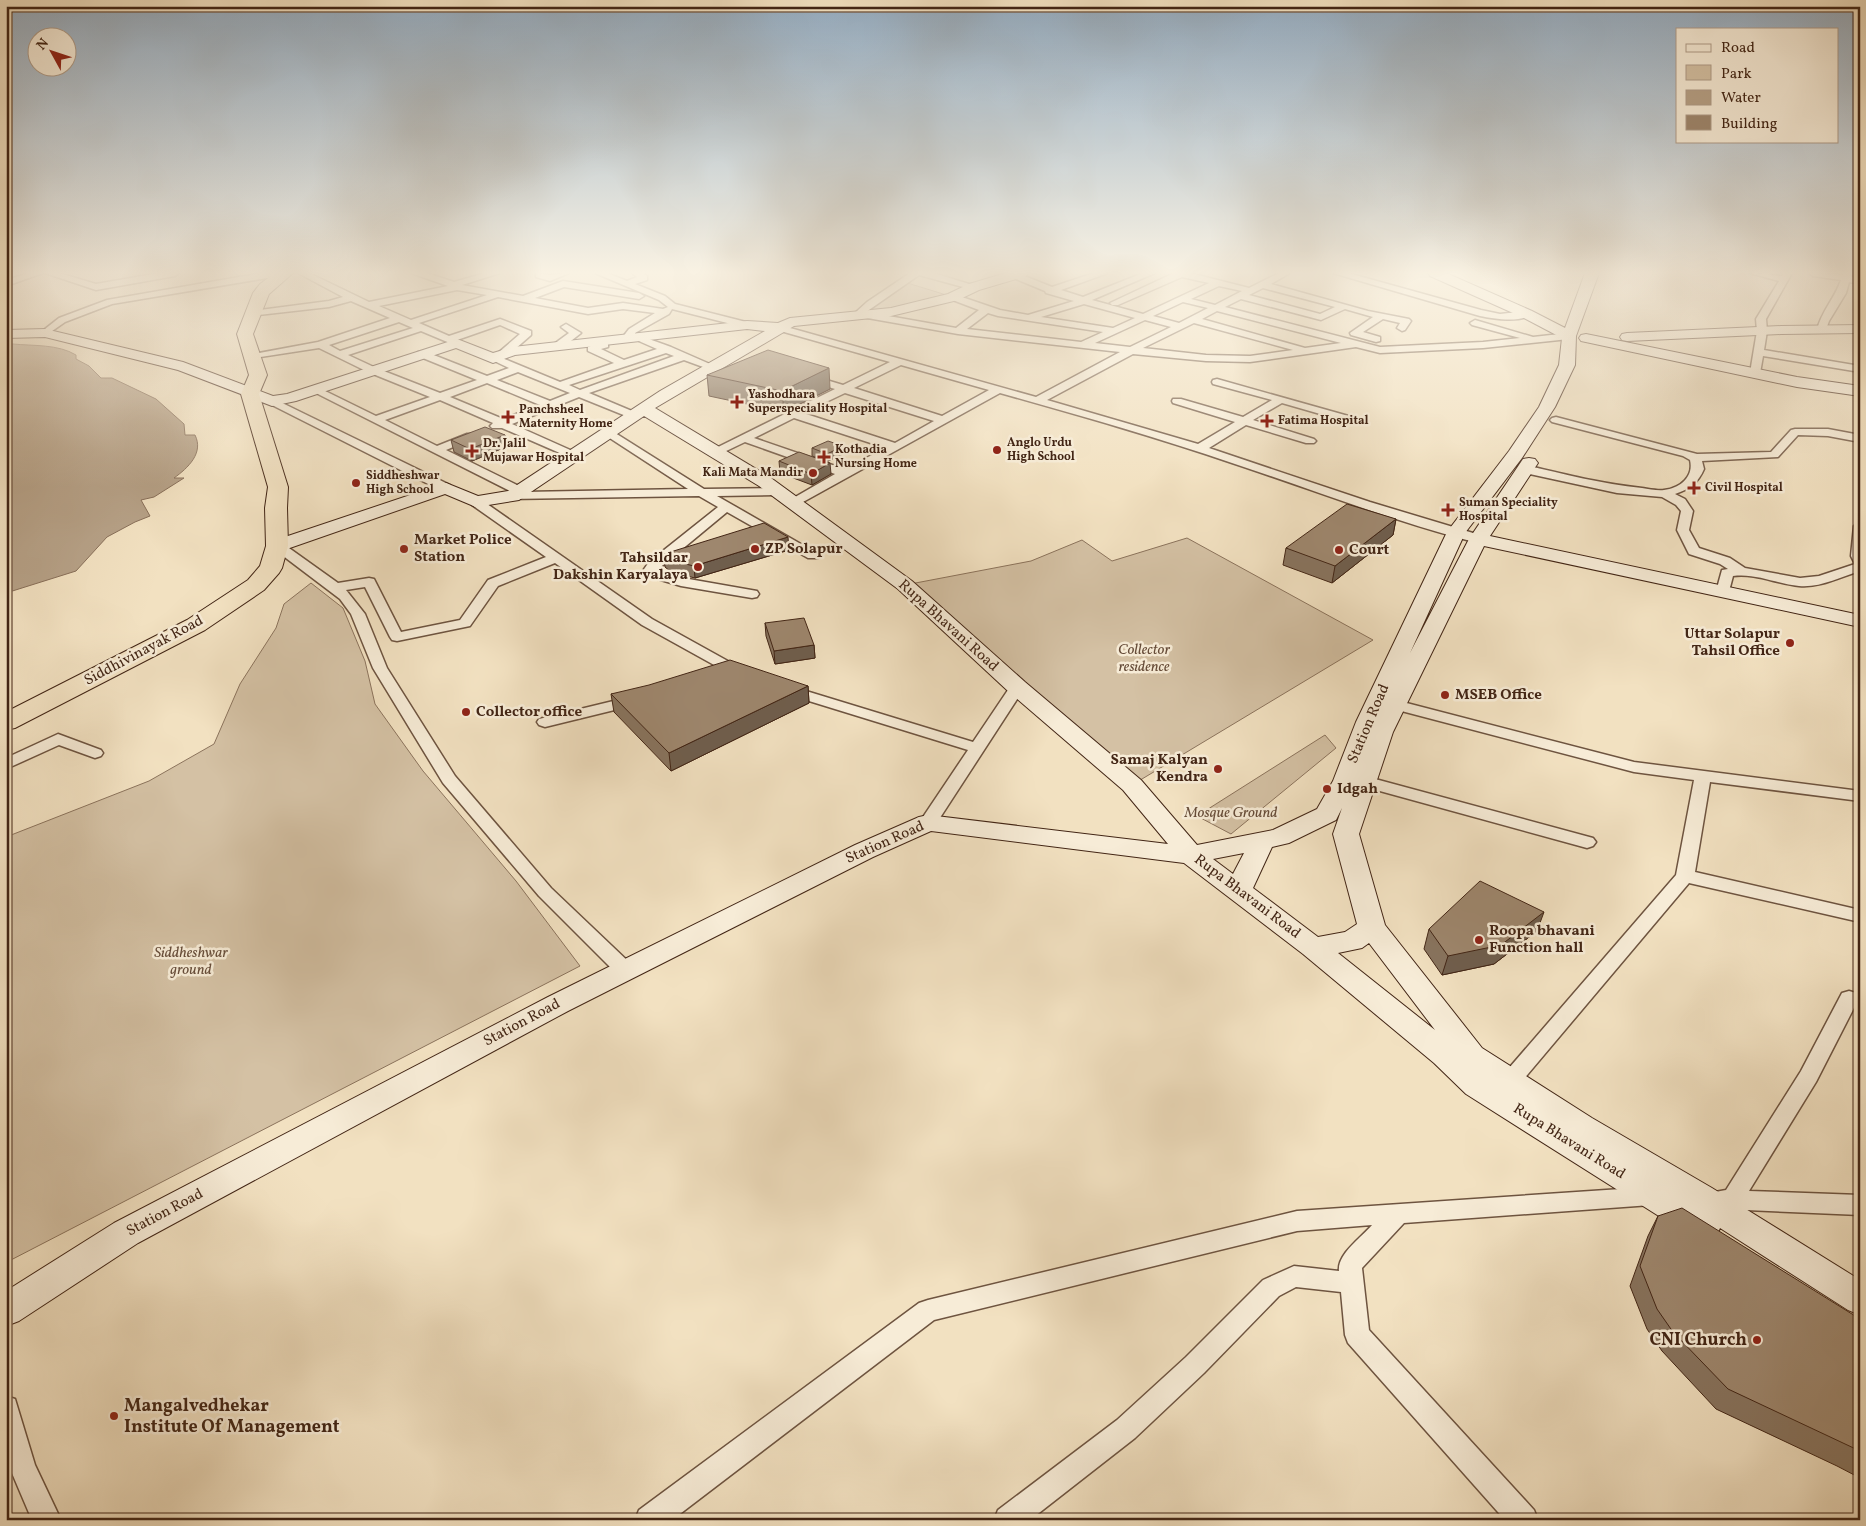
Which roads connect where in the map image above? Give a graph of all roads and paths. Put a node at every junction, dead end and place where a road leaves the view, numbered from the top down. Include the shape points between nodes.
1 (91, 344) edge
2 (248, 344) edge
3 (371, 344) edge
4 (445, 344) edge
5 (463, 344) edge
6 (513, 344) edge
7 (560, 344) edge
8 (575, 344) edge
9 (602, 344) edge
10 (652, 344) edge
11 (754, 344) edge
12 (837, 344) edge
13 (1074, 344) edge
14 (1144, 344) edge
15 (1285, 344) edge
16 (1354, 344) edge
17 (1355, 344) edge
18 (1473, 344) edge
19 (1577, 344) edge
20 (1582, 344) edge
21 (1640, 344) edge
22 (1760, 344) edge
23 (320, 345) joint
24 (1083, 345) joint
25 (558, 346) junction
26 (667, 349) junction
27 (1132, 350) junction
28 (1309, 351) junction
29 (1759, 352) junction
30 (340, 354) junction
31 (422, 354) junction
32 (737, 355) junction
33 (498, 356) junction
34 (684, 356) junction
35 (252, 357) junction
36 (1804, 359) junction
37 (755, 361) edge
38 (1860, 361) edge
39 (899, 362) junction
40 (624, 364) junction
41 (519, 368) junction
42 (714, 368) junction
43 (1860, 368) edge
44 (372, 370) junction
45 (1755, 373) junction
46 (800, 375) edge
47 (486, 379) junction
48 (1217, 382) dead end
49 (560, 385) junction
50 (844, 389) junction
51 (998, 389) junction
52 (315, 390) junction
53 (1860, 392) edge
54 (580, 393) junction
55 (250, 394) junction
56 (438, 396) junction
57 (1280, 398) junction
58 (1038, 400) junction
59 (272, 401) junction
60 (1177, 401) dead end
61 (551, 405) junction
62 (640, 412) junction
63 (794, 414) junction
64 (1348, 419) dead end
65 (376, 420) junction
66 (943, 420) junction
67 (1556, 420) junction
68 (1244, 421) junction
69 (502, 424) junction
70 (608, 433) junction
71 (744, 438) junction
72 (1860, 439) edge
73 (1310, 441) dead end
74 (896, 447) junction
75 (1200, 448) junction
76 (436, 450) junction
77 (716, 452) junction
78 (573, 455) junction
79 (1694, 458) junction
80 (1525, 469) junction
81 (846, 474) junction
82 (446, 488) junction
83 (777, 490) junction
84 (701, 492) junction
85 (516, 494) junction
86 (1665, 494) junction
87 (476, 502) junction
88 (794, 503) junction
89 (726, 506) junction
90 (1860, 526) edge
91 (1456, 532) junction
92 (1478, 539) junction
93 (813, 555) dead end
94 (556, 558) junction
95 (273, 560) junction
96 (1860, 562) edge
97 (1860, 567) edge
98 (1740, 570) junction
99 (335, 588) junction
100 (1723, 592) junction
101 (752, 594) dead end
102 (1860, 621) edge
103 (732, 671) junction
104 (713, 677) edge
105 (751, 677) edge
106 (769, 684) edge
107 (1017, 687) junction
108 (649, 698) edge
109 (1395, 705) junction
110 (6, 714) edge
111 (6, 722) edge
112 (545, 722) dead end
113 (977, 748) junction
114 (95, 753) dead end
115 (6, 764) edge
116 (1702, 775) junction
117 (1364, 781) junction
118 (1860, 796) edge
119 (928, 822) junction
120 (1262, 841) junction
121 (1587, 842) dead end
122 (1191, 855) junction
123 (1685, 876) junction
124 (1238, 891) junction
125 (1860, 916) edge
126 (1372, 928) junction
127 (1313, 947) junction
128 (625, 970) junction
129 (1849, 998) dead end
130 (1510, 1081) junction
131 (1655, 1196) junction
132 (1716, 1198) junction
133 (1860, 1205) edge
134 (1398, 1214) junction
135 (1352, 1282) junction
136 (1860, 1299) edge
137 (6, 1310) edge
138 (1860, 1325) edge
139 (6, 1408) edge
140 (48, 1520) edge
141 (649, 1520) edge
142 (1008, 1520) edge
143 (1524, 1520) edge

1 - 55 main road via 183,367
2 - 35 highway
3 - 30 street
4 - 31 main road
5 - 33 main road, Rupa Bhavani Road
6 - 33 street
7 - 25 street
8 - 25 main road
9 - 40 street via 592,349
10 - 26 street
11 - 32 main road
12 - 39 street
13 - 24 street
14 - 27 street
15 - 28 street
16 - 28 street
17 - 18 street via 1380,350
19 - 91 main road, Station Road via 1547,406 1497,480
20 - 67 main road via 1581,366
21 - 45 main road
22 - 29 street
23 - 30 street
23 - 35 street
24 - 27 street
25 - 33 main road
26 - 34 street
26 - 40 street
27 - 28 street via 1250,359
27 - 58 street
29 - 36 street
29 - 45 street
30 - 44 street
31 - 44 main road
31 - 47 street
32 - 37 street
32 - 42 main road
33 - 41 street, Rupa Bhavani Road
34 - 42 street
34 - 54 street
35 - 55 highway via 258,375
36 - 38 street
36 - 43 street
39 - 50 street
39 - 51 street
40 - 49 street
41 - 47 street
41 - 49 street, Rupa Bhavani Road
42 - 62 main road
44 - 52 main road
44 - 56 street
45 - 53 main road
46 - 50 street
47 - 56 street
47 - 61 street
48 - 57 street
49 - 54 street, Rupa Bhavani Road
50 - 63 street
50 - 66 street
51 - 58 street
51 - 66 street
52 - 59 main road
52 - 65 street
54 - 61 street
54 - 62 street, Rupa Bhavani Road
55 - 59 main road
55 - 95 highway via 278,487
56 - 65 street
56 - 69 street
57 - 64 street
57 - 68 street
58 - 75 street
59 - 82 street
60 - 68 street
61 - 69 street
62 - 70 main road
62 - 77 main road, Rupa Bhavani Road
63 - 71 street
63 - 74 street
65 - 76 street
66 - 74 street
67 - 79 street
67 - 80 main road
68 - 73 street
68 - 75 street
69 - 76 street
69 - 78 street
70 - 78 main road
70 - 84 street
71 - 77 street
71 - 81 street
72 - 79 street via 1813,431 1795,432 1774,455
74 - 81 street
75 - 91 street
76 - 85 street
77 - 83 main road, Rupa Bhavani Road
78 - 85 main road
79 - 86 street via 1698,470 1693,480
80 - 86 street via 1618,489
80 - 92 main road
81 - 88 street
82 - 87 main road
82 - 95 main road
83 - 84 street
83 - 88 main road, Rupa Bhavani Road
84 - 85 street
84 - 89 street
85 - 87 main road
86 - 98 street via 1681,502 1687,511 1683,530 1694,551 1725,561
87 - 94 street
88 - 107 main road, Rupa Bhavani Road via 904,585
89 - 93 street
89 - 101 street via 649,572 681,582
90 - 96 street
91 - 92 street
91 - 120 main road, Station Road via 1367,722 1345,781 1327,814 1280,837
92 - 100 main road
92 - 109 main road
94 - 99 street via 493,583 465,623 397,637 369,582
94 - 103 street via 647,622
95 - 99 street
95 - 110 highway via 203,612
95 - 111 highway, Siddhivinayak Road via 256,585 196,625
97 - 98 street via 1814,582 1798,582
98 - 100 street via 1727,573
99 - 128 street via 358,614 380,668 449,779 545,892
100 - 102 main road
103 - 104 street
103 - 105 street
106 - 113 street
107 - 113 street
107 - 122 main road, Rupa Bhavani Road via 1132,785
108 - 112 street
109 - 116 street via 1634,767
109 - 117 main road via 1381,732
113 - 119 street
114 - 115 street via 58,739
116 - 118 street
116 - 123 street
117 - 121 street
117 - 126 main road via 1346,834
119 - 122 main road, Station Road
119 - 128 main road, Station Road
120 - 122 main road, Station Road
120 - 124 main road
122 - 124 main road, Rupa Bhavani Road
123 - 125 street
123 - 130 street
124 - 127 main road, Rupa Bhavani Road
126 - 127 main road via 1352,941
126 - 130 main road via 1471,1056
127 - 131 main road, Rupa Bhavani Road via 1445,1055 1477,1086
128 - 137 main road, Station Road via 126,1233
129 - 132 street via 1809,1076
130 - 132 main road via 1581,1127
131 - 134 street
131 - 138 main road, Rupa Bhavani Road
132 - 133 street
132 - 136 main road
134 - 135 street via 1350,1265
134 - 141 street via 1297,1221 928,1311
135 - 142 street via 1294,1276 1272,1288 1126,1429
135 - 143 street via 1357,1335
139 - 140 street via 10,1433

